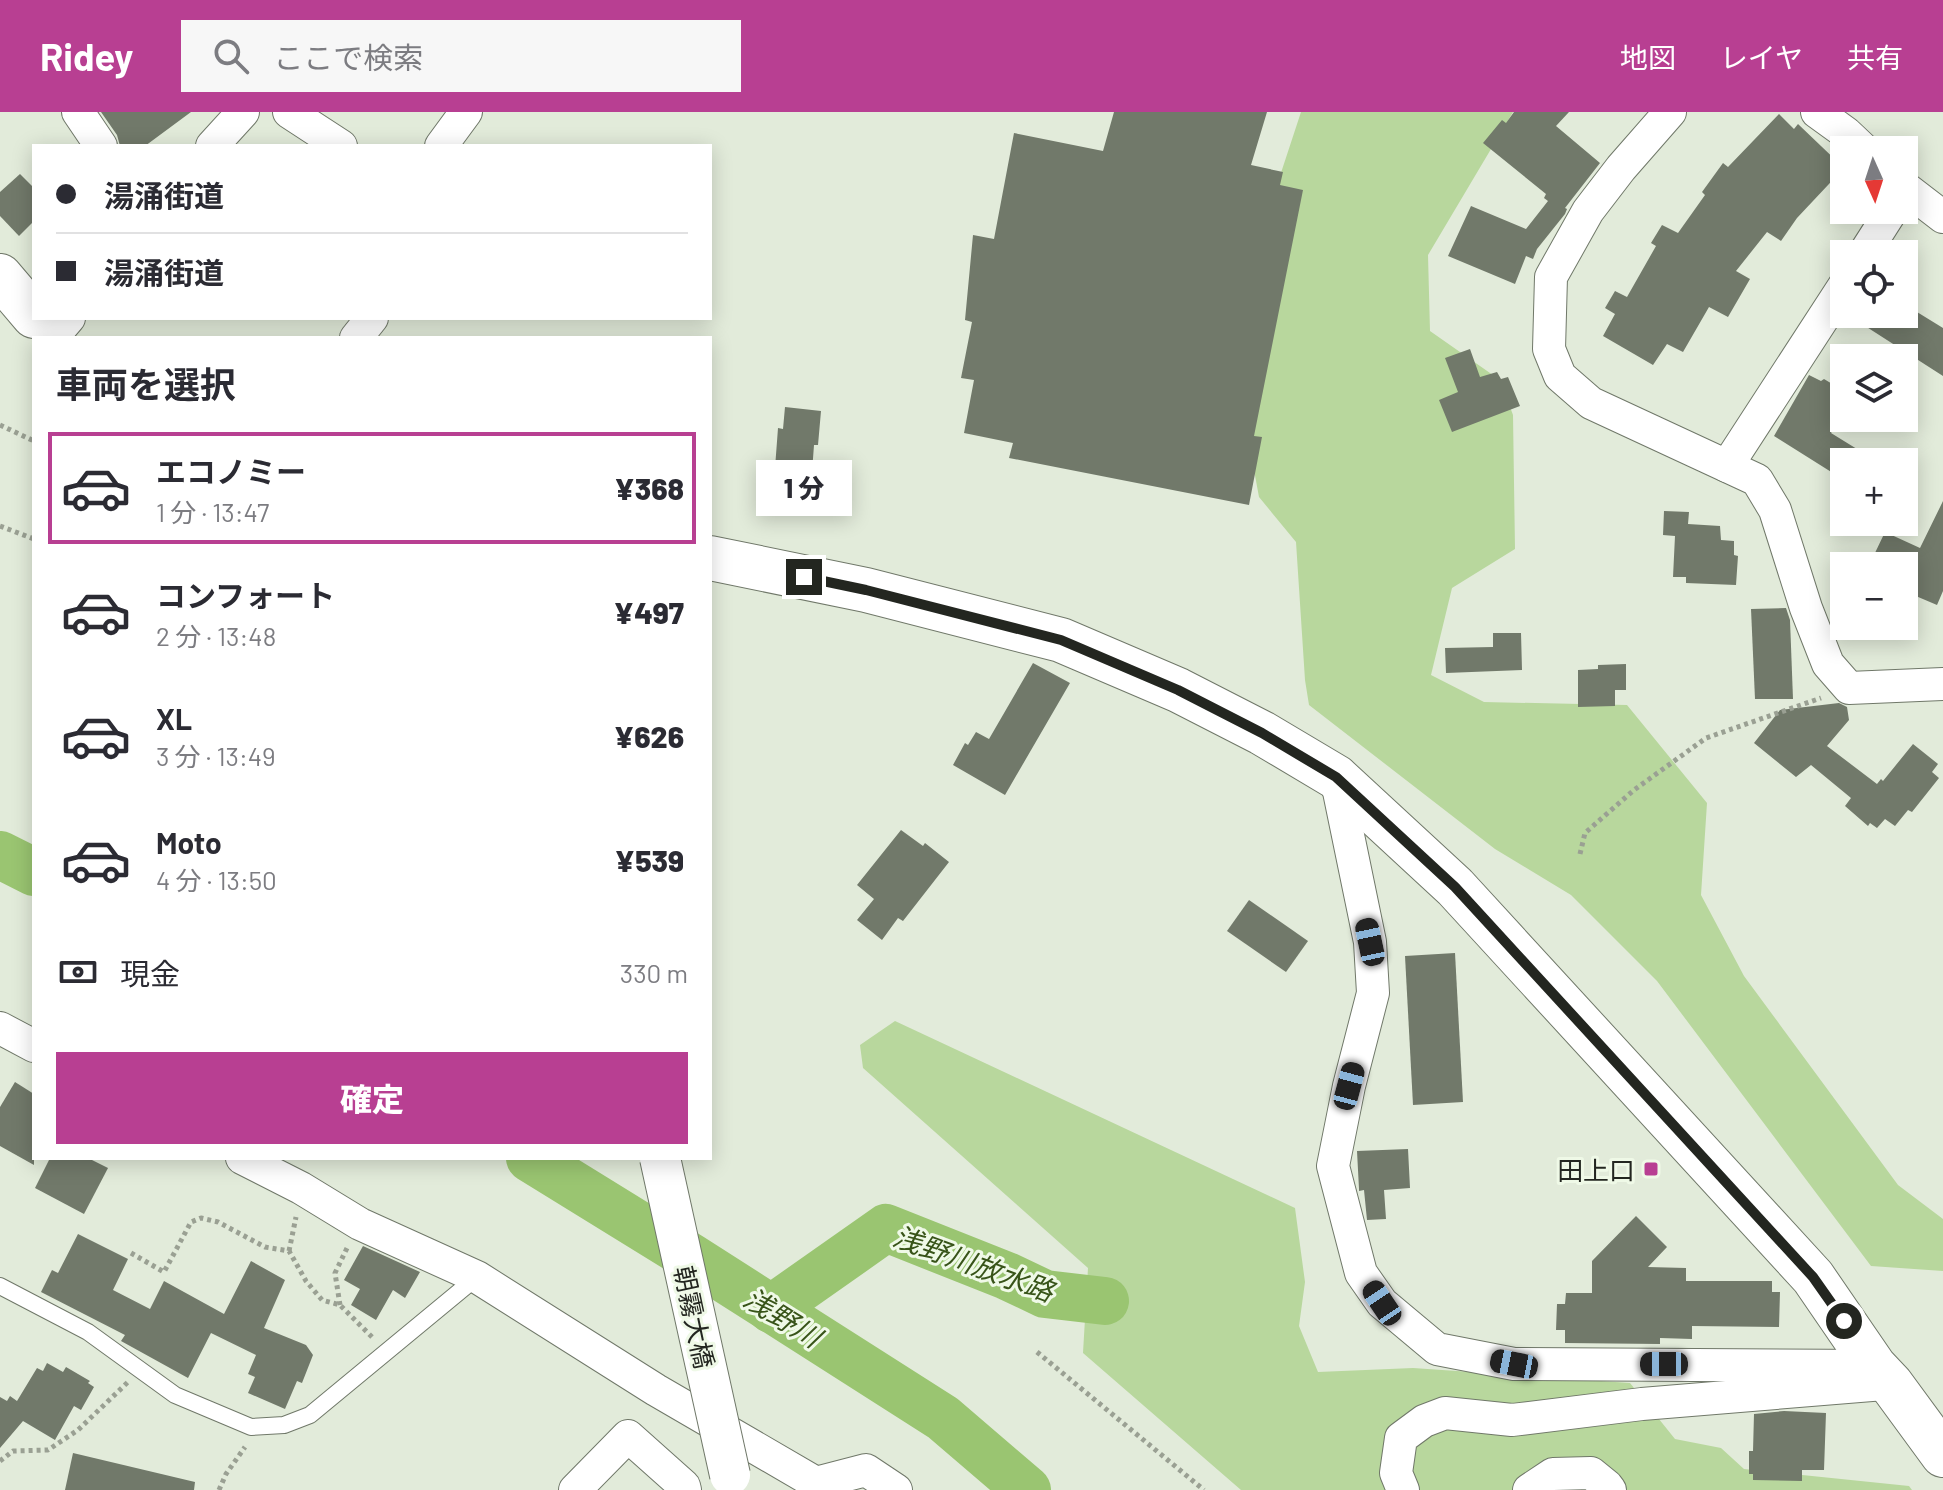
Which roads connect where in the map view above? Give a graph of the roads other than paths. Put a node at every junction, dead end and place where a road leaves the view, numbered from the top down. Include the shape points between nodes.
1 (78, 112) edge
2 (243, 112) edge
3 (289, 112) edge
4 (466, 112) edge
5 (1670, 112) edge
6 (1817, 112) edge
7 (1849, 136) edge
8 (100, 144) edge
9 (214, 144) edge
10 (338, 144) edge
11 (442, 144) edge
12 (1918, 203) edge
13 (1943, 217) edge
14 (0, 276) edge
15 (1830, 308) edge
16 (32, 313) edge
17 (37, 320) edge
18 (67, 320) edge
19 (370, 320) edge
20 (50, 336) edge
21 (54, 336) edge
22 (358, 336) edge
23 (1727, 466) junction
24 (712, 558) edge
25 (1943, 684) edge
26 (1336, 777) junction
27 (0, 1028) edge
28 (32, 1045) edge
29 (246, 1160) edge
30 (660, 1160) edge
31 (477, 1277) junction
32 (0, 1286) edge
33 (1883, 1375) junction
34 (1943, 1455) edge
35 (730, 1475) dead end
36 (819, 1487) edge
37 (575, 1490) edge
38 (685, 1490) edge
39 (896, 1490) edge
40 (1403, 1490) edge
41 (1529, 1490) edge
42 (1610, 1490) edge

1 - 8 street
2 - 9 street
3 - 10 street
4 - 11 street
5 - 23 street via 1588,211 1551,277 1549,349 1560,376 1591,403
6 - 7 street
12 - 13 street
14 - 16 main road
15 - 23 street
17 - 20 main road
18 - 21 street
19 - 22 street
23 - 25 street via 1757,480 1775,510 1828,664 1849,688
24 - 26 main road via 866,590 1061,640 1178,690
26 - 33 main road via 1455,887 1813,1277
26 - 33 street via 1370,942 1373,993 1333,1166 1361,1273 1382,1303 1437,1349 1514,1364
27 - 28 street
29 - 31 street via 360,1224
30 - 35 street, 朝霧大橋, bridge
31 - 32 lane via 310,1415 284,1425 251,1427 175,1395 88,1332
31 - 36 street
33 - 34 main road
33 - 40 street via 1512,1420 1445,1413 1401,1438 1396,1473
36 - 39 street via 866,1470
37 - 38 street via 628,1436
41 - 42 street via 1553,1474 1591,1473

